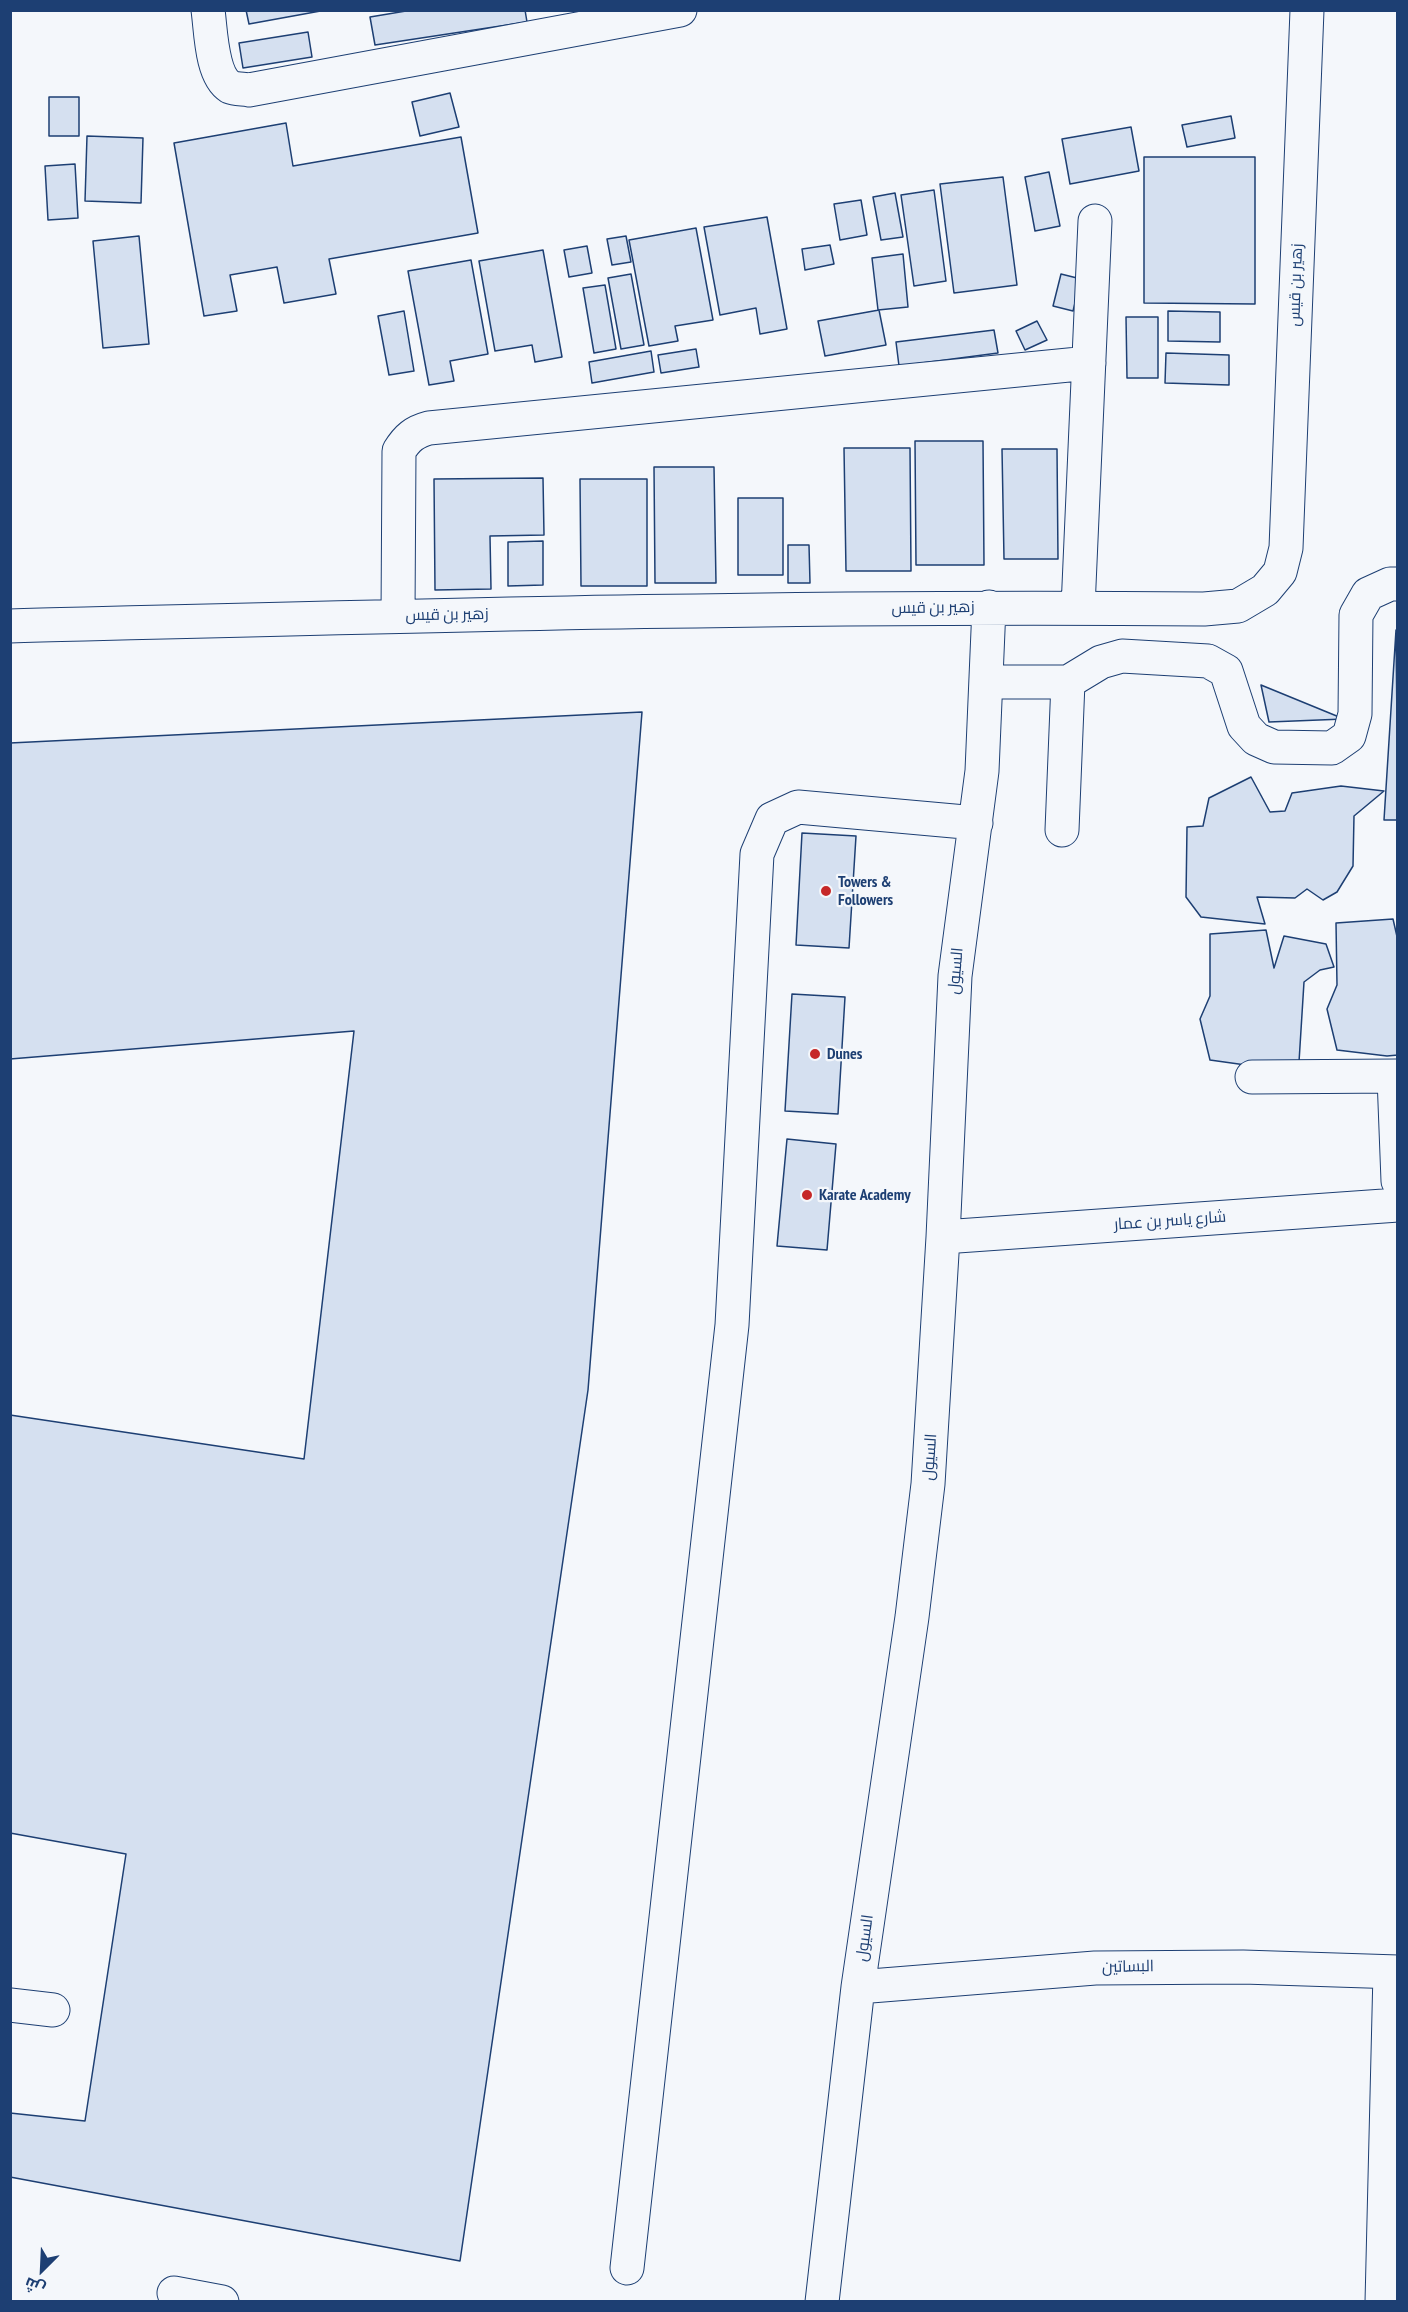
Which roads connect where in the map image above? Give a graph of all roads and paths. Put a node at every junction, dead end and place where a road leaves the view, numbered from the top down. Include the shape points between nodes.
1 (208, 10) edge
2 (680, 10) edge
3 (1307, 10) edge
4 (1095, 221) dead end
5 (1089, 363) junction
6 (1398, 584) edge
7 (989, 608) junction
8 (1078, 608) junction
9 (398, 616) junction
10 (10, 626) edge
11 (987, 682) junction
12 (1068, 682) junction
13 (976, 824) junction
14 (1062, 830) dead end
15 (1252, 1077) dead end
16 (1396, 1077) edge
17 (1398, 1181) edge
18 (1398, 1205) edge
19 (943, 1237) junction
20 (1394, 1972) edge
21 (858, 1987) junction
22 (10, 2005) edge
23 (53, 2010) dead end
24 (627, 2268) dead end
25 (174, 2293) dead end
26 (222, 2301) edge
27 (822, 2301) edge
28 (1382, 2301) edge

1 - 2 street via 219,76 231,87 249,90
3 - 8 street, زهير بن قيس via 1286,536 1280,572 1265,590 1238,606
4 - 5 street
5 - 8 street
5 - 9 street via 416,432 399,452
6 - 12 street via 1368,594 1356,615 1355,714 1348,736 1332,748 1274,747 1256,739 1244,726 1226,671 1208,662 1122,656 1101,662
7 - 8 street, زهير بن قيس
7 - 9 street, زهير بن قيس
7 - 11 street, السيول
9 - 10 street, زهير بن قيس
11 - 12 street
11 - 13 street, السيول
12 - 14 street
13 - 19 street, السيول via 955,976
13 - 24 street via 798,807 772,819 757,854 732,1325
15 - 16 street
16 - 17 street
18 - 19 street, شارع ياسر بن عمار
19 - 21 street, السيول via 928,1484
20 - 21 street, البساتين via 1126,1967
20 - 28 street
21 - 27 street, السيول
22 - 23 street
25 - 26 street

